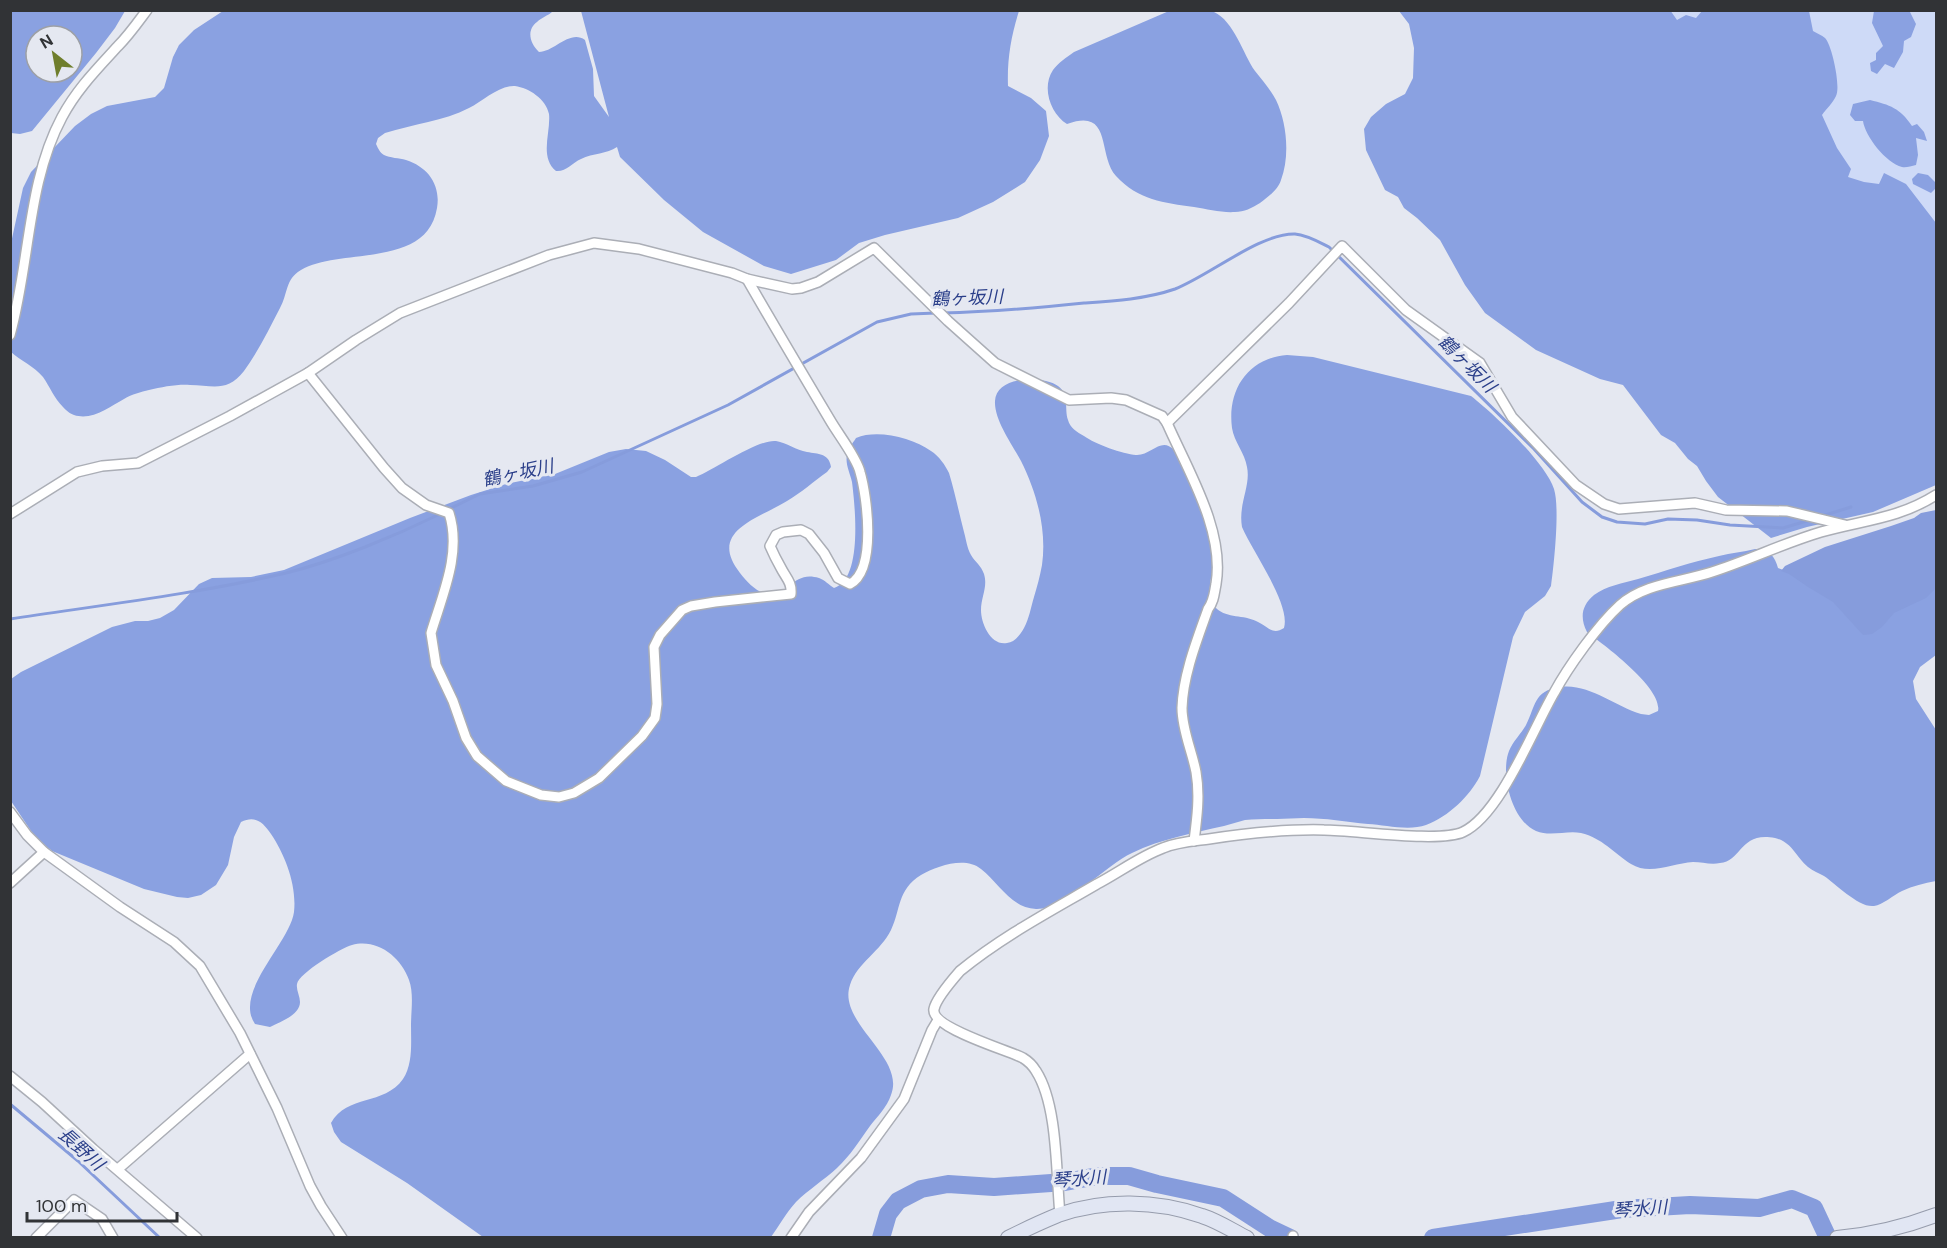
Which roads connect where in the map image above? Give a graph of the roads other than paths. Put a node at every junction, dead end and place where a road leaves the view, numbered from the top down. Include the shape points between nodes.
1 (147, 10) edge
2 (747, 279) junction
3 (10, 335) edge
4 (308, 374) junction
5 (1167, 423) junction
6 (1936, 495) edge
7 (10, 514) edge
8 (1849, 526) junction
9 (10, 812) edge
10 (1194, 841) junction
11 (44, 852) junction
12 (10, 883) edge
13 (938, 1020) junction
14 (250, 1054) junction
15 (10, 1076) edge
16 (118, 1169) junction
17 (1060, 1215) junction
18 (1936, 1215) edge
19 (1838, 1237) edge
20 (36, 1238) edge
21 (113, 1238) edge
22 (197, 1238) edge
23 (342, 1238) edge
24 (790, 1238) edge
25 (1008, 1238) edge
26 (1248, 1238) edge

1 - 3 street via 76,94 51,139 42,164
2 - 4 street via 639,249 594,243 549,255 400,313
2 - 4 street via 860,470 868,524 862,571 850,584 838,578 809,534 801,530 776,535 770,546 792,587 791,594 715,602 682,610 654,647 655,718 598,778 559,796 541,795 506,781 477,756 466,738 431,644 452,563 449,513 426,505 402,488
2 - 5 street via 801,288 874,248 995,363 1069,400 1126,400 1162,416
4 - 7 street via 138,463 77,472
5 - 8 street via 1342,246 1406,310 1480,363 1512,417 1576,485 1604,504 1618,509 1695,503 1726,510 1787,511
5 - 10 street via 1208,515 1219,567 1213,602 1187,676 1182,708 1196,773 1198,810
6 - 8 street via 1884,519
8 - 10 street via 1646,590 1621,604 1554,692 1499,799 1462,833 1423,836 1291,829
9 - 11 street
10 - 13 street via 1164,848 1013,932 952,980 934,1009
11 - 12 street
11 - 14 street via 192,956
13 - 17 street via 1026,1060 1036,1070 1052,1111
13 - 24 street via 904,1099 861,1158 809,1212
14 - 16 street
14 - 23 street via 310,1186
15 - 16 street
16 - 22 street
17 - 25 main road
17 - 26 main road via 1113,1204 1168,1207 1204,1216
18 - 19 main road via 1893,1229
20 - 21 street via 74,1200 102,1219

